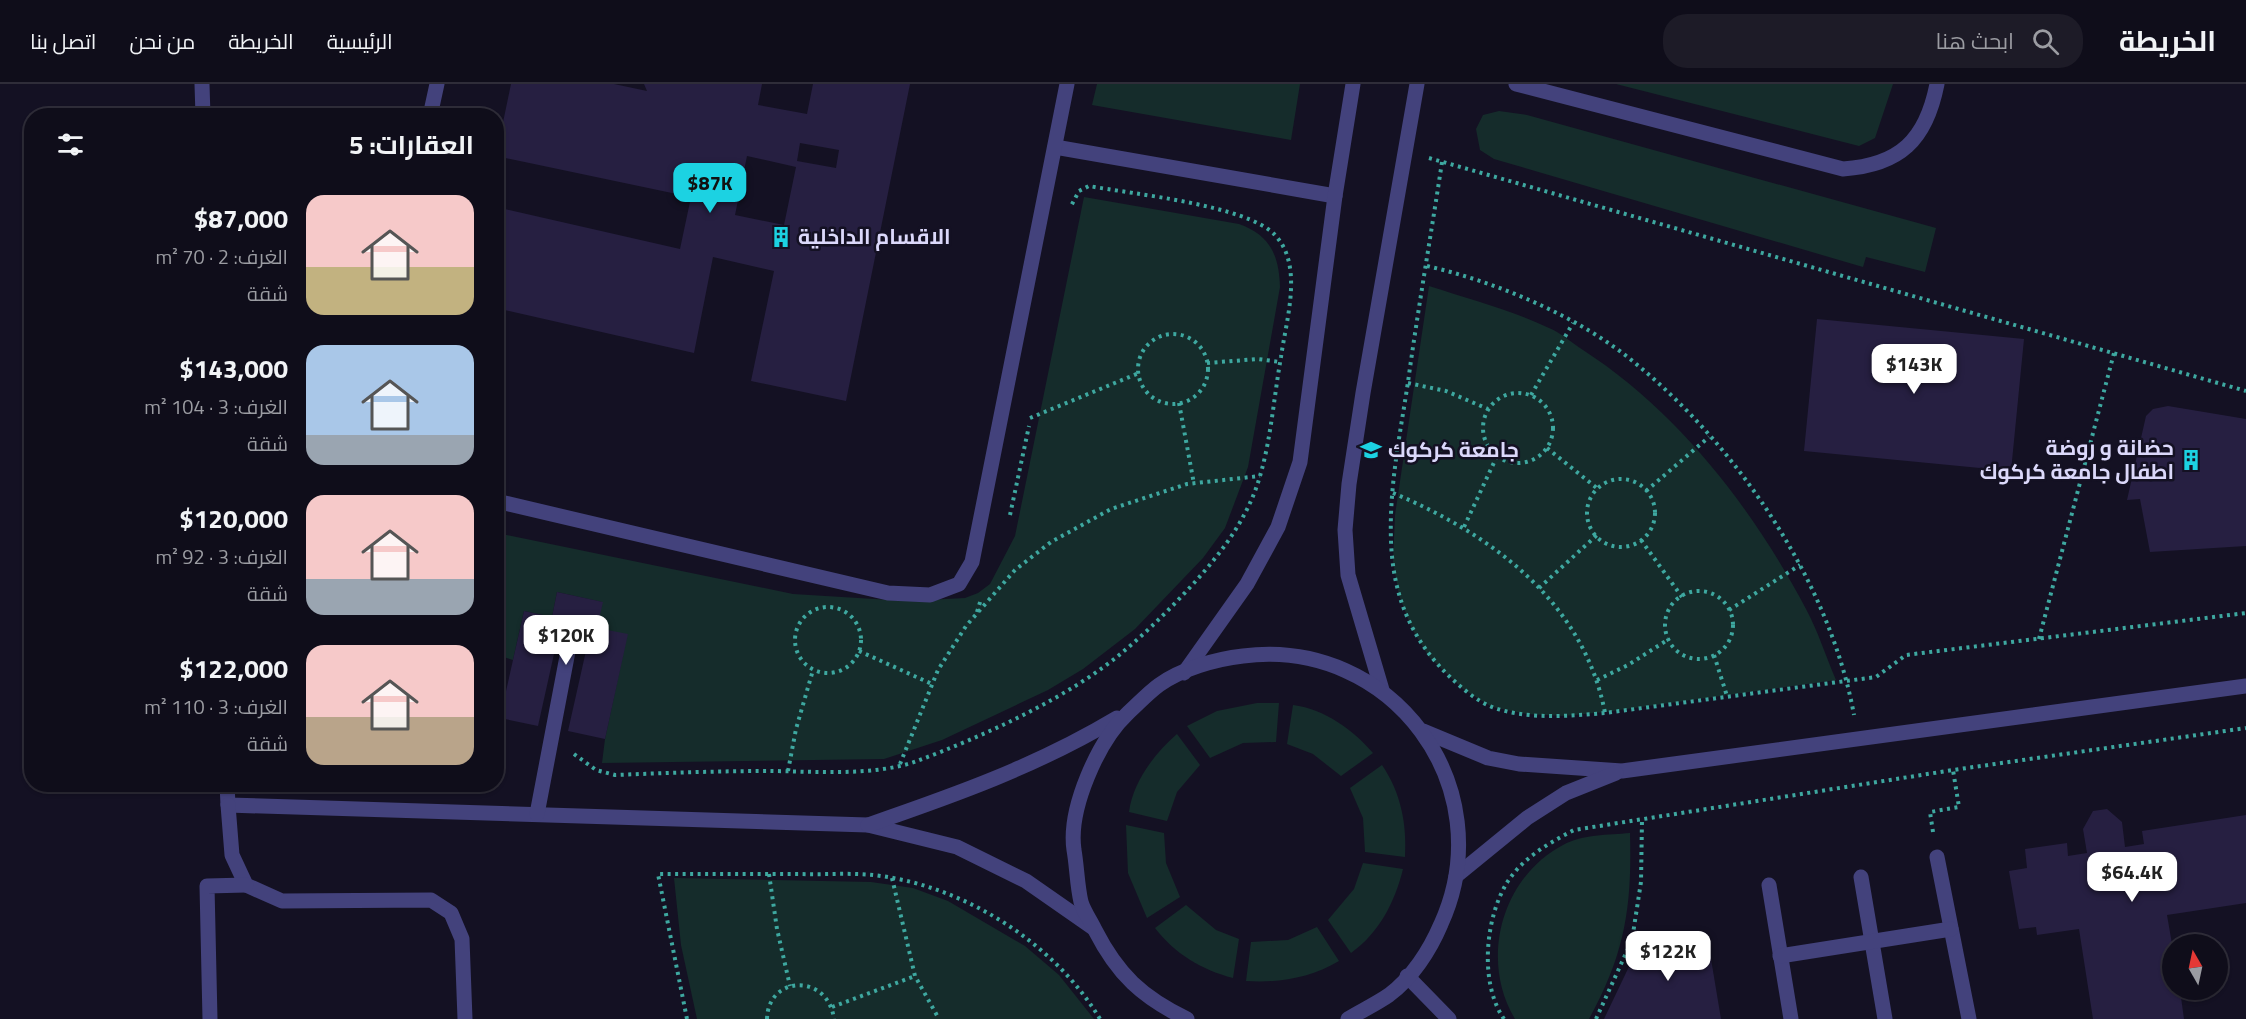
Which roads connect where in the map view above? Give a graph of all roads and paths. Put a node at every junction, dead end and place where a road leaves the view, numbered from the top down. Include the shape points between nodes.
1 (202, 84) edge
2 (437, 84) edge
3 (1067, 84) edge
4 (1353, 84) edge
5 (1417, 84) edge
6 (1516, 84) edge
7 (1937, 84) edge
8 (203, 108) edge
9 (432, 108) edge
10 (1055, 147) junction
11 (1405, 151) junction
12 (1442, 162) junction
13 (1335, 196) junction
14 (1069, 218) dead end
15 (1427, 266) junction
16 (1573, 323) junction
17 (2114, 353) junction
18 (1280, 362) junction
19 (1207, 363) junction
20 (1139, 373) junction
21 (1408, 383) junction
22 (2246, 391) edge
23 (1531, 395) junction
24 (1179, 403) junction
25 (1032, 407) dead end
26 (1488, 409) junction
27 (1030, 418) junction
28 (1709, 437) junction
29 (1547, 448) junction
30 (1497, 456) junction
31 (1260, 476) junction
32 (1194, 484) junction
33 (1598, 489) junction
34 (1646, 491) junction
35 (1393, 493) junction
36 (504, 503) edge
37 (1008, 523) dead end
38 (1464, 527) junction
39 (1597, 535) junction
40 (1641, 540) junction
41 (1800, 565) junction
42 (1539, 588) junction
43 (985, 590) dead end
44 (1682, 597) junction
45 (1729, 610) junction
46 (977, 612) junction
47 (2246, 613) edge
48 (1669, 639) junction
49 (2039, 639) junction
50 (569, 646) dead end
51 (859, 651) junction
52 (1714, 655) junction
53 (813, 670) junction
54 (1183, 674) junction
55 (1597, 680) junction
56 (1848, 680) junction
57 (932, 684) junction
58 (2246, 686) edge
59 (1382, 690) junction
60 (1727, 696) junction
61 (1134, 708) junction
62 (1605, 713) junction
63 (2246, 728) edge
64 (1423, 731) junction
65 (552, 732) junction
66 (1858, 739) junction
67 (900, 765) junction
68 (1953, 770) junction
69 (788, 771) junction
70 (1622, 771) junction
71 (227, 792) edge
72 (228, 805) junction
73 (537, 814) junction
74 (1642, 819) junction
75 (867, 825) junction
76 (1937, 857) joint
77 (769, 874) junction
78 (1456, 876) junction
79 (892, 878) junction
80 (1862, 878) dead end
81 (246, 885) junction
82 (1769, 885) dead end
83 (1095, 928) junction
84 (1951, 929) junction
85 (1872, 942) junction
86 (1780, 956) junction
87 (915, 976) junction
88 (1407, 976) junction
89 (790, 986) junction
90 (832, 1007) junction
91 (210, 1019) edge
92 (465, 1019) edge
93 (687, 1019) edge
94 (766, 1019) edge
95 (834, 1019) edge
96 (939, 1019) edge
97 (1100, 1019) edge
98 (1187, 1019) edge
99 (1348, 1019) edge
100 (1449, 1019) edge
101 (1504, 1019) edge
102 (1596, 1019) edge
103 (1791, 1019) edge
104 (1885, 1019) edge
105 (1969, 1019) edge

1 - 8 lane
2 - 9 lane
3 - 10 lane
4 - 13 lane
5 - 11 lane
6 - 7 lane via 1843,170 1869,167 1892,158 1912,142 1927,121
10 - 13 lane
10 - 36 lane via 972,562 959,584 930,595 888,593
11 - 12 path
11 - 59 lane via 1348,484 1346,530 1348,575
12 - 15 path
12 - 17 path
13 - 54 lane via 1299,462 1278,527 1247,584
14 - 18 path via 1079,192 1089,186 1213,209 1252,220 1275,235 1291,273
15 - 16 path via 1511,292
15 - 21 path
16 - 23 path
16 - 28 path via 1635,363
17 - 22 path
17 - 49 path
18 - 19 path via 1258,359
18 - 31 path
19 - 20 path via 1199,346 1176,334 1153,340 1139,359
19 - 24 path via 1206,380 1200,392
20 - 24 path via 1141,383 1153,397 1167,404
20 - 27 path
21 - 26 path via 1446,391
21 - 35 path
23 - 26 path via 1506,394
23 - 29 path via 1541,401 1552,419 1553,432
24 - 32 path
25 - 27 path
26 - 30 path via 1482,424 1483,436
27 - 37 path
28 - 34 path
28 - 41 path via 1781,531
29 - 30 path via 1528,462 1516,463
29 - 33 path
30 - 38 path
31 - 32 path
31 - 67 path via 1242,519 1218,557 1123,653 1072,687 993,729
32 - 46 path via 1111,510 1051,542 1014,570
33 - 34 path via 1618,479 1630,480
33 - 39 path via 1588,505 1588,520
34 - 40 path via 1654,504 1654,520
35 - 38 path
35 - 62 path via 1391,539 1399,595 1412,629 1429,657 1463,689 1492,706 1527,714
38 - 42 path via 1510,560
39 - 40 path via 1611,545
39 - 42 path
40 - 44 path
41 - 45 path
41 - 56 path
42 - 55 path via 1573,630
43 - 46 path
44 - 45 path via 1696,591 1708,592 1719,597
44 - 48 path via 1670,607 1666,618
45 - 52 path via 1732,633 1728,644
46 - 57 path
47 - 49 path
48 - 52 path via 1678,652 1689,658
48 - 55 path
49 - 56 path via 1906,655 1876,676
50 - 65 lane
51 - 53 path via 847,668 836,673
51 - 53 path via 861,634 845,611 812,611 801,620 795,642 797,653
51 - 57 path
52 - 60 path
53 - 69 path
54 - 59 lane via 1214,659 1272,652 1330,663
54 - 61 lane via 1161,683
55 - 62 path
56 - 60 path
56 - 66 path
57 - 67 path
58 - 66 lane
59 - 64 lane
60 - 62 path
61 - 75 lane via 1073,744 984,785
61 - 83 lane via 1114,726 1084,781 1073,842 1082,904
63 - 68 path
64 - 70 lane via 1488,758
64 - 78 lane via 1450,782 1461,840
65 - 69 path via 596,770 615,775
65 - 73 lane
66 - 70 lane
67 - 69 path via 862,771
68 - 74 path
68 - 76 path via 1959,807 1930,812
70 - 78 lane via 1566,793 1527,818
71 - 72 lane
72 - 73 lane
72 - 81 lane via 232,855
73 - 75 lane
74 - 101 path via 1574,830 1536,852 1508,882 1490,937 1489,968 1493,995
74 - 102 path via 1641,882 1632,940
75 - 83 lane via 957,847 1026,880
76 - 84 lane
77 - 79 path
77 - 89 path
77 - 93 path via 658,874
78 - 88 lane via 1454,897 1430,951
79 - 87 path
79 - 97 path via 944,892 1011,928 1070,979
80 - 85 lane
81 - 91 lane via 207,886
81 - 92 lane via 282,901 431,900 451,913 462,939
82 - 86 lane
83 - 98 lane via 1118,968 1155,1004
84 - 85 lane
84 - 105 lane
85 - 86 lane
85 - 104 lane
86 - 103 lane
87 - 90 path
87 - 96 path
88 - 99 lane via 1390,994
88 - 100 lane
89 - 90 path via 819,991
89 - 94 path via 771,1002
90 - 95 path

